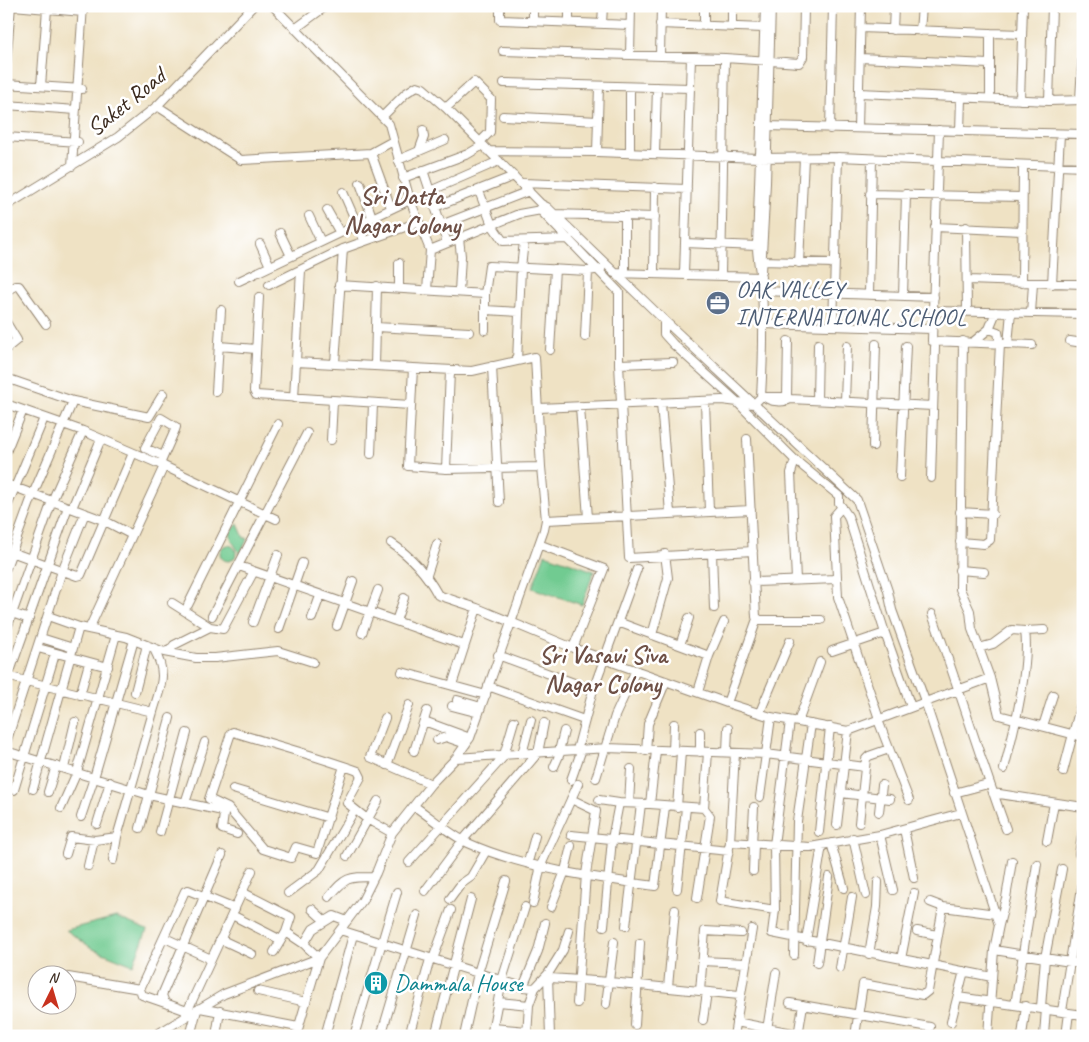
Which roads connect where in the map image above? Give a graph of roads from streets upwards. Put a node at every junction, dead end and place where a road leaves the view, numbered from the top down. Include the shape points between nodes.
1 (12, 6) edge
2 (253, 6) edge
3 (273, 6) edge
4 (500, 6) edge
5 (533, 6) edge
6 (569, 6) edge
7 (603, 6) edge
8 (631, 6) edge
9 (661, 6) edge
10 (704, 6) edge
11 (732, 6) edge
12 (765, 6) edge
13 (771, 6) edge
14 (804, 6) edge
15 (833, 6) edge
16 (861, 6) edge
17 (894, 6) edge
18 (922, 6) edge
19 (1022, 6) edge
20 (1052, 6) edge
21 (85, 8) edge
22 (47, 9) junction
23 (322, 9) dead end
24 (532, 21) junction
25 (568, 22) junction
26 (602, 24) junction
27 (660, 24) junction
28 (630, 25) junction
29 (704, 25) junction
30 (732, 26) junction
31 (764, 28) junction
32 (860, 28) junction
33 (296, 29) junction
34 (892, 30) junction
35 (920, 31) junction
36 (990, 33) junction
37 (1022, 34) junction
38 (1083, 49) edge
39 (503, 51) dead end
40 (630, 55) junction
41 (660, 56) junction
42 (691, 56) junction
43 (725, 58) junction
44 (860, 58) junction
45 (766, 60) junction
46 (6, 64) edge
47 (989, 64) junction
48 (504, 83) dead end
49 (6, 84) edge
50 (41, 86) junction
51 (599, 86) junction
52 (630, 87) junction
53 (657, 88) junction
54 (690, 88) junction
55 (80, 89) junction
56 (859, 92) junction
57 (961, 98) junction
58 (990, 98) junction
59 (1020, 100) junction
60 (1082, 100) edge
61 (1049, 101) junction
62 (6, 105) edge
63 (157, 106) junction
64 (446, 108) junction
65 (76, 110) junction
66 (502, 116) dead end
67 (382, 117) junction
68 (598, 121) junction
69 (767, 126) junction
70 (858, 128) junction
71 (830, 129) junction
72 (423, 130) dead end
73 (939, 130) junction
74 (960, 131) junction
75 (1060, 134) junction
76 (1083, 134) edge
77 (6, 138) edge
78 (445, 140) dead end
79 (393, 141) junction
80 (76, 142) junction
81 (484, 146) junction
82 (419, 151) junction
83 (597, 152) junction
84 (371, 153) junction
85 (630, 153) junction
86 (655, 154) junction
87 (688, 156) junction
88 (723, 157) junction
89 (838, 157) junction
90 (763, 158) junction
91 (804, 158) junction
92 (872, 159) junction
93 (398, 160) junction
94 (499, 161) junction
95 (938, 161) junction
96 (75, 164) junction
97 (1023, 165) junction
98 (1058, 166) junction
99 (1083, 167) edge
100 (423, 170) junction
101 (514, 176) junction
102 (403, 178) junction
103 (360, 183) dead end
104 (522, 183) junction
105 (655, 187) junction
106 (686, 189) junction
107 (430, 191) junction
108 (480, 191) junction
109 (529, 191) junction
110 (343, 192) dead end
111 (870, 194) junction
112 (906, 194) junction
113 (937, 196) junction
114 (1022, 197) junction
115 (410, 200) junction
116 (6, 206) edge
117 (435, 206) junction
118 (541, 207) junction
119 (391, 208) junction
120 (486, 208) junction
121 (327, 210) dead end
122 (554, 214) junction
123 (309, 216) dead end
124 (625, 216) junction
125 (372, 217) junction
126 (655, 217) junction
127 (419, 222) junction
128 (356, 225) junction
129 (441, 225) junction
130 (492, 225) junction
131 (935, 227) junction
132 (966, 227) junction
133 (1022, 231) junction
134 (280, 233) dead end
135 (340, 233) junction
136 (458, 238) junction
137 (364, 240) junction
138 (573, 240) junction
139 (524, 241) junction
140 (321, 242) junction
141 (447, 242) junction
142 (685, 243) junction
143 (260, 244) dead end
144 (722, 244) junction
145 (757, 246) junction
146 (343, 249) junction
147 (430, 250) junction
148 (291, 256) junction
149 (763, 261) junction
150 (400, 262) dead end
151 (799, 263) junction
152 (834, 263) junction
153 (270, 266) junction
154 (520, 268) junction
155 (603, 268) junction
156 (555, 269) junction
157 (301, 270) junction
158 (588, 272) junction
159 (625, 272) junction
160 (614, 273) junction
161 (654, 273) junction
162 (684, 274) junction
163 (761, 274) junction
164 (721, 275) junction
165 (968, 280) junction
166 (239, 281) dead end
167 (1022, 283) junction
168 (1033, 284) junction
169 (1052, 284) junction
170 (1083, 284) edge
171 (269, 285) dead end
172 (339, 285) junction
173 (377, 286) junction
174 (399, 288) junction
175 (427, 290) junction
176 (6, 291) edge
177 (762, 291) junction
178 (459, 292) junction
179 (485, 294) junction
180 (833, 294) junction
181 (869, 294) junction
182 (903, 296) junction
183 (259, 297) dead end
184 (934, 297) junction
185 (221, 310) dead end
186 (485, 310) junction
187 (933, 310) junction
188 (967, 311) junction
189 (519, 312) junction
190 (996, 312) junction
191 (1011, 312) junction
192 (1031, 313) junction
193 (1083, 314) edge
194 (664, 320) junction
195 (6, 322) edge
196 (46, 324) dead end
197 (762, 324) junction
198 (834, 326) junction
199 (376, 327) junction
200 (989, 329) junction
201 (485, 330) dead end
202 (932, 330) junction
203 (469, 332) dead end
204 (585, 337) dead end
205 (1070, 340) dead end
206 (788, 341) dead end
207 (964, 341) junction
208 (973, 342) junction
209 (1083, 343) edge
210 (818, 344) dead end
211 (876, 344) dead end
212 (1004, 344) junction
213 (1032, 345) dead end
214 (219, 346) junction
215 (847, 346) dead end
216 (906, 346) dead end
217 (935, 347) dead end
218 (6, 349) edge
219 (256, 349) junction
220 (550, 350) dead end
221 (517, 361) junction
222 (296, 362) junction
223 (673, 362) dead end
224 (335, 363) junction
225 (619, 364) junction
226 (375, 366) junction
227 (492, 366) junction
228 (413, 368) junction
229 (450, 371) junction
230 (6, 378) edge
231 (216, 392) dead end
232 (163, 394) dead end
233 (763, 397) junction
234 (294, 398) junction
235 (789, 398) junction
236 (817, 400) junction
237 (73, 401) junction
238 (333, 401) junction
239 (736, 401) junction
240 (706, 402) junction
241 (845, 402) junction
242 (661, 403) junction
243 (873, 403) junction
244 (6, 404) edge
245 (373, 404) junction
246 (754, 404) junction
247 (904, 404) junction
248 (410, 405) junction
249 (621, 406) junction
250 (933, 406) junction
251 (539, 408) junction
252 (580, 408) junction
253 (23, 410) junction
254 (44, 418) junction
255 (63, 424) junction
256 (278, 424) dead end
257 (82, 431) junction
258 (307, 433) dead end
259 (101, 439) junction
260 (331, 440) dead end
261 (748, 440) dead end
262 (872, 446) dead end
263 (6, 452) edge
264 (133, 453) junction
265 (371, 454) dead end
266 (162, 462) junction
267 (793, 463) junction
268 (498, 467) junction
269 (541, 467) junction
270 (446, 469) junction
271 (900, 477) dead end
272 (931, 478) dead end
273 (6, 484) edge
274 (15, 487) junction
275 (838, 490) junction
276 (33, 494) junction
277 (52, 501) junction
278 (238, 501) junction
279 (499, 502) dead end
280 (842, 507) junction
281 (6, 508) edge
282 (70, 508) junction
283 (709, 510) junction
284 (751, 510) junction
285 (859, 510) junction
286 (960, 512) junction
287 (85, 513) junction
288 (670, 513) junction
289 (627, 514) junction
290 (992, 514) junction
291 (266, 515) junction
292 (848, 516) junction
293 (588, 518) junction
294 (276, 519) dead end
295 (103, 520) junction
296 (546, 520) junction
297 (132, 535) junction
298 (960, 542) junction
299 (391, 543) dead end
300 (438, 544) dead end
301 (541, 545) junction
302 (9, 551) edge
303 (752, 551) junction
304 (712, 553) junction
305 (665, 554) junction
306 (278, 555) dead end
307 (30, 560) junction
308 (302, 563) dead end
309 (47, 566) junction
310 (239, 566) junction
311 (6, 568) edge
312 (636, 569) dead end
313 (959, 570) junction
314 (62, 571) junction
315 (984, 572) dead end
316 (253, 573) junction
317 (427, 575) junction
318 (268, 578) junction
319 (837, 579) junction
320 (796, 580) junction
321 (352, 581) dead end
322 (753, 582) junction
323 (294, 587) junction
324 (378, 590) dead end
325 (320, 596) junction
326 (404, 598) dead end
327 (172, 603) dead end
328 (345, 603) junction
329 (188, 605) dead end
330 (477, 608) junction
331 (714, 608) dead end
332 (9, 612) edge
333 (370, 612) junction
334 (932, 614) dead end
335 (48, 616) junction
336 (212, 616) dead end
337 (312, 618) dead end
338 (689, 618) dead end
339 (757, 619) junction
340 (821, 620) dead end
341 (28, 621) junction
342 (396, 621) junction
343 (511, 621) junction
344 (254, 622) dead end
345 (618, 622) junction
346 (724, 622) dead end
347 (79, 626) junction
348 (337, 626) dead end
349 (210, 627) junction
350 (89, 629) junction
351 (279, 629) dead end
352 (1044, 630) dead end
353 (6, 631) edge
354 (1025, 631) junction
355 (362, 633) dead end
356 (885, 633) junction
357 (42, 634) junction
358 (116, 635) junction
359 (652, 635) junction
360 (134, 640) junction
361 (790, 642) dead end
362 (853, 644) junction
363 (464, 645) junction
364 (680, 645) junction
365 (151, 647) junction
366 (38, 648) junction
367 (73, 648) junction
368 (573, 648) junction
369 (979, 648) junction
370 (832, 651) dead end
371 (164, 652) junction
372 (55, 654) junction
373 (498, 655) junction
374 (709, 656) junction
375 (71, 658) junction
376 (605, 659) junction
377 (314, 662) dead end
378 (820, 662) dead end
379 (89, 663) junction
380 (51, 666) junction
381 (108, 667) junction
382 (67, 670) junction
383 (636, 670) junction
384 (402, 672) dead end
385 (990, 678) junction
386 (7, 679) edge
387 (27, 681) junction
388 (666, 681) junction
389 (452, 685) junction
390 (46, 686) junction
391 (488, 686) junction
392 (62, 690) junction
393 (593, 690) junction
394 (959, 690) junction
395 (135, 692) dead end
396 (698, 692) junction
397 (80, 695) junction
398 (486, 695) junction
399 (1053, 695) dead end
400 (98, 699) junction
401 (1082, 700) edge
402 (925, 701) junction
403 (114, 702) junction
404 (454, 703) dead end
405 (728, 703) junction
406 (409, 705) dead end
407 (911, 706) junction
408 (480, 710) junction
409 (428, 711) dead end
410 (153, 712) junction
411 (760, 712) junction
412 (771, 717) junction
413 (170, 718) dead end
414 (385, 718) dead end
415 (878, 719) junction
416 (531, 720) dead end
417 (584, 720) junction
418 (1016, 720) junction
419 (424, 721) junction
420 (514, 721) dead end
421 (75, 722) dead end
422 (794, 722) junction
423 (544, 723) dead end
424 (674, 724) dead end
425 (811, 724) junction
426 (1043, 726) junction
427 (830, 727) junction
428 (728, 728) dead end
429 (564, 731) dead end
430 (848, 731) junction
431 (700, 732) dead end
432 (187, 733) dead end
433 (1073, 734) junction
434 (1083, 737) edge
435 (437, 740) dead end
436 (468, 741) junction
437 (205, 742) dead end
438 (6, 743) edge
439 (607, 748) junction
440 (579, 749) junction
441 (889, 749) junction
442 (6, 751) edge
443 (414, 751) dead end
444 (560, 751) junction
445 (646, 751) junction
446 (656, 751) junction
447 (538, 752) junction
448 (677, 752) junction
449 (704, 752) junction
450 (731, 752) junction
451 (522, 754) junction
452 (766, 754) junction
453 (505, 755) junction
454 (23, 756) junction
455 (785, 756) junction
456 (456, 758) junction
457 (806, 759) junction
458 (826, 761) junction
459 (42, 762) junction
460 (845, 764) junction
461 (387, 765) junction
462 (344, 766) junction
463 (60, 767) junction
464 (554, 767) dead end
465 (865, 767) junction
466 (631, 769) dead end
467 (1004, 769) dead end
468 (76, 772) junction
469 (1063, 772) dead end
470 (94, 778) junction
471 (596, 778) dead end
472 (110, 782) junction
473 (431, 784) junction
474 (988, 784) junction
475 (882, 785) dead end
476 (33, 788) dead end
477 (130, 788) junction
478 (234, 789) dead end
479 (14, 790) dead end
480 (48, 792) dead end
481 (841, 793) junction
482 (993, 793) junction
483 (954, 794) junction
484 (862, 795) junction
485 (149, 796) junction
486 (760, 797) dead end
487 (881, 798) junction
488 (571, 799) junction
489 (890, 799) dead end
490 (168, 800) junction
491 (599, 800) dead end
492 (909, 800) dead end
493 (378, 801) dead end
494 (185, 803) junction
495 (619, 803) junction
496 (629, 803) junction
497 (1054, 803) junction
498 (641, 804) junction
499 (650, 804) junction
500 (414, 806) junction
501 (665, 807) junction
502 (677, 807) junction
503 (754, 807) dead end
504 (1083, 807) edge
505 (61, 808) dead end
506 (686, 808) junction
507 (704, 808) junction
508 (354, 811) junction
509 (879, 812) dead end
510 (961, 813) junction
511 (81, 817) dead end
512 (330, 818) junction
513 (368, 819) junction
514 (859, 823) dead end
515 (97, 824) dead end
516 (442, 825) junction
517 (837, 825) dead end
518 (140, 828) dead end
519 (904, 829) junction
520 (1006, 829) dead end
521 (1083, 829) edge
522 (160, 832) dead end
523 (819, 832) dead end
524 (392, 833) junction
525 (237, 834) dead end
526 (571, 835) dead end
527 (880, 835) junction
528 (117, 836) junction
529 (535, 836) dead end
530 (593, 837) junction
531 (853, 838) junction
532 (612, 839) junction
533 (94, 840) junction
534 (463, 840) junction
535 (1047, 841) dead end
536 (635, 842) junction
537 (730, 842) junction
538 (831, 843) junction
539 (659, 844) junction
540 (753, 844) junction
541 (774, 845) junction
542 (822, 845) junction
543 (570, 846) dead end
544 (682, 846) junction
545 (798, 846) junction
546 (704, 848) junction
547 (486, 851) junction
548 (729, 851) junction
549 (66, 854) dead end
550 (1079, 854) dead end
551 (222, 855) dead end
552 (346, 856) dead end
553 (112, 860) dead end
554 (1012, 861) dead end
555 (409, 862) dead end
556 (528, 862) junction
557 (1037, 864) dead end
558 (541, 865) junction
559 (88, 866) dead end
560 (1062, 868) dead end
561 (252, 870) dead end
562 (565, 871) junction
563 (753, 871) dead end
564 (376, 872) junction
565 (586, 874) junction
566 (829, 877) dead end
567 (610, 878) junction
568 (914, 878) dead end
569 (506, 881) dead end
570 (1083, 881) edge
571 (632, 882) junction
572 (878, 882) dead end
573 (844, 888) dead end
574 (677, 889) dead end
575 (892, 890) dead end
576 (425, 891) dead end
577 (242, 892) junction
578 (397, 892) dead end
579 (288, 893) dead end
580 (914, 893) dead end
581 (866, 895) dead end
582 (204, 896) junction
583 (329, 897) dead end
584 (852, 897) dead end
585 (697, 898) dead end
586 (450, 899) dead end
587 (471, 899) dead end
588 (930, 902) dead end
589 (943, 907) junction
590 (551, 908) dead end
591 (312, 909) dead end
592 (451, 910) dead end
593 (676, 910) dead end
594 (775, 910) junction
595 (233, 912) junction
596 (996, 914) junction
597 (417, 915) dead end
598 (325, 921) junction
599 (347, 921) junction
600 (545, 923) dead end
601 (999, 925) junction
602 (604, 926) dead end
603 (626, 926) dead end
604 (752, 929) dead end
605 (340, 930) junction
606 (569, 930) dead end
607 (917, 931) dead end
608 (286, 932) junction
609 (740, 933) dead end
610 (353, 935) junction
611 (937, 935) junction
612 (165, 938) junction
613 (794, 938) junction
614 (220, 939) junction
615 (281, 940) junction
616 (806, 941) junction
617 (614, 942) dead end
618 (380, 943) junction
619 (640, 943) dead end
620 (304, 944) junction
621 (821, 944) junction
622 (183, 947) junction
623 (844, 948) junction
624 (405, 950) junction
625 (994, 950) junction
626 (274, 952) dead end
627 (252, 954) dead end
628 (869, 954) junction
629 (1022, 954) junction
630 (794, 955) dead end
631 (319, 958) junction
632 (1045, 958) junction
633 (211, 959) junction
634 (432, 959) junction
635 (901, 959) junction
636 (702, 961) junction
637 (1070, 962) junction
638 (746, 963) junction
639 (817, 963) dead end
640 (1083, 964) edge
641 (452, 965) junction
642 (932, 966) junction
643 (840, 968) dead end
644 (964, 971) junction
645 (478, 973) junction
646 (776, 973) dead end
647 (549, 976) junction
648 (992, 976) junction
649 (78, 979) edge
650 (502, 980) junction
651 (579, 981) junction
652 (610, 982) junction
653 (637, 985) junction
654 (523, 987) junction
655 (668, 987) junction
656 (534, 988) junction
657 (140, 989) junction
658 (258, 991) dead end
659 (704, 991) junction
660 (740, 995) junction
661 (958, 997) junction
662 (306, 1002) junction
663 (499, 1002) junction
664 (790, 1002) dead end
665 (990, 1002) junction
666 (166, 1003) junction
667 (577, 1003) dead end
668 (606, 1004) dead end
669 (803, 1005) junction
670 (529, 1006) junction
671 (1016, 1006) junction
672 (1026, 1006) junction
673 (1044, 1008) junction
674 (199, 1009) junction
675 (220, 1011) junction
676 (1065, 1012) junction
677 (860, 1014) junction
678 (186, 1015) junction
679 (1083, 1015) edge
680 (703, 1020) dead end
681 (736, 1022) junction
682 (951, 1022) dead end
683 (635, 1025) dead end
684 (298, 1026) junction
685 (930, 1028) dead end
686 (492, 1032) edge
687 (766, 1032) edge
688 (527, 1033) edge
689 (798, 1035) edge
690 (154, 1036) edge
691 (190, 1036) edge
692 (216, 1036) edge
693 (296, 1036) edge
694 (325, 1036) edge
695 (354, 1036) edge
696 (381, 1036) edge
697 (409, 1036) edge
698 (435, 1036) edge
699 (464, 1036) edge
700 (550, 1036) edge
701 (734, 1036) edge
702 (808, 1036) edge
703 (855, 1036) edge
704 (988, 1036) edge
705 (1022, 1036) edge
706 (1044, 1036) edge
707 (1066, 1036) edge

1 - 22 street
1 - 46 street
2 - 63 street, Saket Road
3 - 33 street
4 - 24 street via 500,20
5 - 24 street
6 - 25 street
7 - 26 street
8 - 28 street
9 - 27 street
10 - 29 street
11 - 30 street
12 - 31 street
13 - 45 street
14 - 45 street via 802,61
15 - 71 street
16 - 32 street
17 - 34 street
18 - 35 street
19 - 37 street
20 - 61 street
21 - 22 street
21 - 55 street
22 - 50 street
23 - 33 street
24 - 25 street
25 - 26 street
26 - 28 street
27 - 29 street
27 - 41 street
28 - 40 street
29 - 30 street
30 - 31 street
31 - 45 street
32 - 34 street
32 - 44 street
33 - 67 street
34 - 35 street
35 - 36 street
36 - 37 street
36 - 47 street
37 - 59 street
38 - 60 street
39 - 40 street
40 - 41 street
41 - 42 street
42 - 43 street
42 - 54 street
43 - 45 street
43 - 88 street
44 - 47 street
44 - 56 street
45 - 69 street
45 - 90 street
47 - 58 street
48 - 51 street
49 - 50 street
50 - 55 street
51 - 52 street
51 - 68 street
52 - 53 street
52 - 85 street
53 - 54 street
53 - 86 street
54 - 87 street
55 - 65 street
55 - 80 street
56 - 57 street
56 - 70 street
57 - 58 street
57 - 74 street
58 - 59 street
59 - 61 street
60 - 61 street
62 - 65 street
63 - 84 street via 241,160
63 - 96 street, Saket Road via 118,137
64 - 67 street via 417,86
64 - 81 street
64 - 81 street via 474,82 487,94 492,107 490,132
65 - 80 street
66 - 68 street
67 - 79 street via 389,124
68 - 83 street
69 - 71 street
69 - 90 street
70 - 71 street
70 - 73 street
72 - 82 street
73 - 74 street
73 - 95 street
74 - 75 street
75 - 76 street
75 - 98 street
77 - 80 street
78 - 82 street
79 - 84 street
79 - 93 street
80 - 96 street
81 - 83 street
81 - 94 street
81 - 100 street
82 - 93 street
83 - 85 street
84 - 119 street
85 - 86 street
86 - 87 street
87 - 88 street
87 - 106 street
88 - 90 street
88 - 144 street
89 - 91 street
89 - 92 street
89 - 152 street
90 - 91 street
90 - 145 street
90 - 149 street
91 - 151 street
92 - 95 street
92 - 111 street
93 - 102 street
94 - 101 street
94 - 107 street
95 - 97 street
95 - 113 street
96 - 116 street, Saket Road
97 - 98 street
97 - 114 street
98 - 99 street
98 - 169 street
100 - 102 street
100 - 107 street
101 - 104 street
101 - 108 street
102 - 115 street
103 - 125 street
104 - 105 street
104 - 109 street
105 - 106 street
105 - 126 street
106 - 142 street
107 - 117 street
108 - 117 street
108 - 120 street
109 - 118 street
109 - 120 street
110 - 128 street
111 - 112 street
111 - 181 street
112 - 113 street
112 - 182 street
113 - 114 street
113 - 131 street
114 - 133 street
115 - 119 street
115 - 127 street
117 - 129 street
118 - 122 street
118 - 130 street
118 - 138 street
119 - 125 street
120 - 129 street
120 - 130 street
121 - 135 street
122 - 124 street
122 - 138 street
123 - 140 street
124 - 126 street
124 - 159 street
125 - 128 street
126 - 161 street
127 - 137 street
127 - 147 street
128 - 135 street
128 - 137 street
129 - 141 street
130 - 136 street
130 - 139 street via 503,240
131 - 132 street
131 - 184 street
132 - 133 street
132 - 165 street
133 - 167 street
134 - 148 street
135 - 140 street
136 - 141 street
136 - 178 street via 461,256
137 - 146 street
138 - 139 street
138 - 155 street
139 - 154 street
140 - 148 street
141 - 147 street
142 - 144 street
142 - 162 street
143 - 153 street
144 - 145 street
144 - 164 street
145 - 163 street via 757,265
146 - 157 street
146 - 172 street
147 - 175 street
148 - 153 street
149 - 151 street
149 - 163 street
150 - 174 street
151 - 152 street
152 - 180 street
153 - 166 street
154 - 156 street
154 - 179 street via 489,266
154 - 189 street
155 - 158 street
155 - 160 street
155 - 225 street via 619,292
156 - 158 street
156 - 220 street
157 - 171 street
157 - 222 street
158 - 204 street
159 - 160 street
159 - 161 street
160 - 194 street
161 - 162 street
162 - 164 street
163 - 164 street
163 - 177 street
165 - 167 street
165 - 188 street
167 - 168 street
168 - 169 street
168 - 192 street
169 - 170 street
172 - 173 street
172 - 224 street
173 - 174 street
173 - 199 street
174 - 175 street
175 - 178 street
176 - 196 street via 19,286
177 - 180 street
177 - 197 street
178 - 179 street
179 - 186 street
180 - 181 street
180 - 198 street
181 - 182 street
182 - 184 street
183 - 219 street
184 - 187 street
185 - 214 street
186 - 189 street
186 - 201 street
187 - 188 street
187 - 202 street
188 - 190 street
189 - 221 street
190 - 191 street
190 - 200 street
191 - 192 street
191 - 212 street
192 - 193 street
194 - 239 street via 664,334
194 - 246 street
195 - 218 street via 17,340
197 - 198 street
197 - 233 street
198 - 202 street
199 - 203 street
199 - 226 street
200 - 208 street
200 - 212 street via 998,332
202 - 207 street via 932,341
205 - 209 street
206 - 235 street
207 - 208 street
207 - 286 street
208 - 212 street
210 - 236 street
211 - 243 street
212 - 213 street
212 - 290 street
214 - 219 street
214 - 231 street
215 - 241 street
216 - 247 street
217 - 250 street
219 - 234 street via 256,395
221 - 227 street
221 - 251 street via 536,357
222 - 224 street
222 - 234 street
223 - 225 street
224 - 226 street
225 - 249 street
226 - 228 street
227 - 229 street via 472,371
227 - 268 street
228 - 229 street
228 - 248 street
229 - 270 street
230 - 237 street
232 - 237 street via 149,417
233 - 235 street via 782,401
233 - 246 street
234 - 238 street
235 - 236 street
236 - 241 street
237 - 255 street
238 - 245 street
238 - 260 street
239 - 240 street
239 - 246 street
239 - 267 street
240 - 242 street
240 - 283 street
241 - 243 street
242 - 249 street
242 - 288 street
243 - 247 street
243 - 262 street
244 - 253 street
245 - 248 street
245 - 265 street
246 - 275 street
247 - 250 street
247 - 271 street
248 - 270 street via 408,466
249 - 252 street
249 - 289 street
250 - 272 street
251 - 252 street
251 - 269 street
252 - 293 street
253 - 254 street
253 - 263 street
254 - 255 street
254 - 274 street
255 - 257 street
255 - 276 street
256 - 278 street
257 - 259 street
257 - 277 street
258 - 291 street
259 - 264 street
259 - 282 street
261 - 284 street
264 - 266 street
264 - 295 street
266 - 266 street via 146,448 161,418 176,427
266 - 278 street
266 - 297 street
267 - 275 street
267 - 320 street
268 - 269 street
268 - 270 street
268 - 279 street
269 - 296 street
273 - 274 street
274 - 276 street
274 - 281 street
275 - 280 street
275 - 285 street via 854,496
276 - 277 street
276 - 302 street
277 - 282 street
277 - 307 street
278 - 291 street
278 - 329 street
280 - 292 street
280 - 319 street via 834,516
282 - 287 street
282 - 309 street
283 - 284 street
283 - 288 street
284 - 303 street
285 - 292 street
285 - 402 street
286 - 290 street
286 - 298 street
287 - 295 street
287 - 314 street
288 - 289 street
289 - 293 street
289 - 305 street via 629,558
290 - 298 street via 988,543
291 - 294 street
291 - 310 street
292 - 356 street
293 - 296 street
295 - 297 street
295 - 314 street via 83,573 77,576
296 - 301 street
297 - 350 street
298 - 313 street
299 - 317 street
300 - 317 street
301 - 343 street
301 - 368 street via 604,569
302 - 307 street
302 - 311 street
303 - 304 street
303 - 322 street
304 - 305 street
304 - 331 street
305 - 359 street via 668,578
306 - 318 street
307 - 309 street
307 - 332 street
308 - 323 street
309 - 314 street
309 - 341 street
310 - 316 street
310 - 336 street
312 - 345 street
313 - 315 street
313 - 369 street via 960,589 970,611
314 - 335 street
316 - 318 street
316 - 349 street via 226,626 220,630
317 - 330 street via 438,595
318 - 323 street
318 - 344 street
319 - 320 street
319 - 362 street via 838,597
320 - 322 street
321 - 328 street
322 - 339 street
323 - 325 street
323 - 351 street
324 - 333 street
325 - 328 street
325 - 337 street
326 - 342 street
327 - 349 street
328 - 333 street
328 - 348 street
330 - 343 street
330 - 363 street
332 - 341 street
332 - 353 street
333 - 342 street
333 - 355 street
334 - 394 street
335 - 347 street
335 - 357 street
338 - 364 street
339 - 340 street
339 - 405 street
341 - 357 street
341 - 386 street
342 - 363 street
343 - 368 street
343 - 373 street
345 - 359 street
345 - 376 street
346 - 374 street
347 - 350 street
347 - 367 street
349 - 371 street
350 - 358 street
352 - 354 street
354 - 369 street via 1012,630 993,644
354 - 418 street
356 - 362 street
356 - 407 street
357 - 366 street
357 - 367 street
358 - 360 street
358 - 381 street
359 - 364 street
360 - 365 street
360 - 403 street
361 - 411 street
362 - 370 street
362 - 415 street
363 - 389 street
364 - 374 street
365 - 371 street
365 - 395 street
365 - 410 street via 163,668
366 - 372 street
366 - 387 street
367 - 375 street
368 - 376 street
369 - 385 street
371 - 377 street via 215,658 278,651
372 - 375 street
372 - 380 street
373 - 391 street
373 - 393 street
374 - 396 street
375 - 379 street
375 - 382 street
376 - 383 street
376 - 393 street
378 - 422 street
379 - 381 street
379 - 397 street
380 - 382 street
380 - 390 street
381 - 400 street
382 - 392 street
383 - 388 street
383 - 439 street via 615,716
384 - 389 street
385 - 394 street
385 - 418 street via 999,715
386 - 387 street
387 - 390 street
387 - 438 street
388 - 396 street
388 - 445 street via 648,724
389 - 398 street
390 - 392 street
390 - 454 street
391 - 398 street
391 - 417 street
392 - 397 street
392 - 459 street
393 - 417 street
394 - 402 street
394 - 474 street
396 - 405 street
397 - 400 street
398 - 408 street
399 - 426 street
400 - 403 street
400 - 468 street
401 - 433 street
402 - 407 street
402 - 483 street
403 - 410 street
403 - 470 street
404 - 408 street
405 - 411 street
406 - 461 street
407 - 415 street
408 - 436 street
409 - 419 street
410 - 477 street
411 - 412 street
412 - 422 street
412 - 452 street
413 - 485 street
414 - 461 street via 370,757
415 - 430 street
415 - 441 street
416 - 451 street
417 - 440 street
418 - 426 street
418 - 467 street
419 - 436 street
419 - 443 street
420 - 453 street
421 - 463 street
422 - 425 street
422 - 455 street
423 - 447 street
424 - 448 street
425 - 427 street
425 - 457 street
426 - 433 street
427 - 430 street
427 - 458 street
428 - 450 street
429 - 444 street
430 - 460 street
431 - 449 street
432 - 490 street
433 - 434 street
433 - 469 street
435 - 436 street via 446,737
436 - 456 street
437 - 494 street
439 - 440 street
439 - 445 street
439 - 471 street
440 - 444 street
440 - 488 street
441 - 465 street via 869,756
441 - 492 street
442 - 454 street
444 - 447 street
444 - 464 street
445 - 446 street
446 - 448 street
446 - 499 street
447 - 451 street
447 - 534 street
448 - 449 street
448 - 502 street
449 - 450 street
449 - 507 street
450 - 452 street
450 - 537 street
451 - 453 street
452 - 455 street
452 - 486 street
453 - 456 street
453 - 516 street
454 - 459 street
454 - 479 street
455 - 457 street
455 - 541 street
456 - 473 street
457 - 458 street
457 - 545 street via 797,821
458 - 460 street
458 - 523 street
459 - 463 street
459 - 476 street
460 - 465 street
460 - 481 street
461 - 473 street
462 - 508 street via 361,775 347,803
462 - 512 street
462 - 512 street via 232,732 209,797 228,808 263,849 291,858 296,847 317,853
463 - 468 street
463 - 480 street
465 - 484 street
466 - 496 street
468 - 470 street
468 - 505 street
470 - 472 street
470 - 511 street
472 - 477 street
472 - 515 street
473 - 500 street
474 - 482 street
474 - 483 street
475 - 487 street
477 - 485 street
477 - 528 street
478 - 512 street
481 - 484 street
481 - 517 street
482 - 497 street
482 - 520 street
483 - 510 street
484 - 487 street
484 - 514 street
485 - 490 street
485 - 518 street
487 - 489 street
487 - 509 street
488 - 530 street via 596,811
488 - 558 street
490 - 494 street
490 - 522 street
491 - 495 street
493 - 513 street
494 - 525 street via 221,811 224,814 222,829
495 - 496 street
495 - 532 street
496 - 498 street
497 - 504 street
497 - 535 street
498 - 499 street
498 - 536 street
499 - 501 street
500 - 516 street
500 - 524 street
501 - 502 street
501 - 539 street
502 - 506 street
503 - 540 street
506 - 507 street
506 - 544 street
507 - 546 street via 710,816
508 - 513 street
508 - 579 street via 319,870
510 - 519 street
510 - 596 street
513 - 524 street
513 - 552 street
516 - 534 street
516 - 555 street
519 - 527 street
519 - 568 street
521 - 550 street
524 - 564 street
526 - 530 street
527 - 531 street
527 - 575 street
528 - 533 street
528 - 553 street
529 - 556 street
530 - 532 street
530 - 565 street
531 - 538 street
531 - 581 street
532 - 536 street
532 - 567 street
533 - 549 street via 72,837
533 - 559 street
534 - 547 street
534 - 576 street
536 - 539 street
536 - 571 street
537 - 540 street
537 - 548 street
538 - 542 street
538 - 573 street
539 - 544 street
539 - 571 street via 656,886
540 - 541 street
540 - 563 street
541 - 545 street
541 - 594 street
542 - 545 street
542 - 616 street
543 - 562 street
544 - 546 street
544 - 574 street
545 - 613 street
546 - 548 street
546 - 585 street
547 - 556 street
547 - 586 street via 472,877 461,884
548 - 594 street via 720,901
551 - 582 street
554 - 601 street
556 - 558 street
557 - 629 street
558 - 562 street
558 - 650 street
560 - 632 street
561 - 577 street
562 - 565 street
562 - 590 street
564 - 583 street via 343,880
564 - 599 street via 362,901
565 - 567 street
565 - 651 street
566 - 621 street
567 - 571 street
567 - 602 street
569 - 645 street
570 - 637 street
571 - 603 street
572 - 628 street
577 - 595 street
577 - 608 street via 289,916 291,919
578 - 618 street
580 - 635 street
582 - 595 street
582 - 612 street via 186,890
582 - 622 street
584 - 623 street
587 - 641 street
588 - 589 street
589 - 596 street
589 - 611 street
591 - 598 street
592 - 634 street
593 - 655 street
594 - 613 street via 772,933
595 - 614 street
595 - 615 street
596 - 601 street
597 - 624 street
598 - 599 street via 337,916
598 - 620 street via 313,929
599 - 605 street
600 - 654 street
601 - 625 street
604 - 638 street
605 - 610 street
605 - 631 street
606 - 647 street via 564,948
607 - 611 street
608 - 615 street
608 - 620 street
609 - 636 street via 704,931
610 - 618 street
610 - 694 street
611 - 642 street
612 - 622 street
612 - 657 street
613 - 616 street
613 - 630 street
614 - 627 street
614 - 633 street
615 - 626 street
616 - 621 street
617 - 652 street
618 - 624 street
618 - 695 street
619 - 653 street
620 - 631 street
621 - 623 street
621 - 639 street
622 - 633 street
622 - 666 street via 162,995
623 - 628 street
623 - 643 street
624 - 634 street
624 - 696 street
625 - 629 street
625 - 648 street
628 - 635 street
629 - 632 street
629 - 671 street
631 - 662 street
631 - 674 street via 224,994
632 - 637 street
632 - 673 street
633 - 678 street
634 - 641 street
634 - 697 street
635 - 642 street
636 - 638 street
636 - 659 street
637 - 640 street
637 - 676 street
638 - 660 street
641 - 645 street
641 - 698 street
642 - 644 street
642 - 677 street via 928,991 923,995 864,984
644 - 648 street
644 - 661 street
645 - 650 street
645 - 699 street
646 - 687 street
647 - 651 street
647 - 656 street
647 - 700 street
648 - 665 street
649 - 657 street
650 - 654 street
650 - 663 street
651 - 652 street
651 - 667 street
652 - 653 street
652 - 668 street
653 - 655 street
653 - 683 street
654 - 656 street
655 - 659 street
656 - 670 street
657 - 666 street via 142,995
658 - 662 street
659 - 660 street
659 - 680 street
660 - 681 street
661 - 665 street
661 - 682 street
662 - 684 street
663 - 670 street
663 - 686 street
664 - 669 street
665 - 671 street
665 - 704 street
666 - 678 street
669 - 677 street
669 - 689 street
670 - 688 street
671 - 672 street
672 - 673 street
672 - 705 street
673 - 676 street
673 - 706 street
674 - 675 street
674 - 678 street
674 - 691 street
675 - 684 street
675 - 692 street
676 - 679 street
676 - 707 street
677 - 685 street
677 - 703 street
678 - 690 street
681 - 687 street
681 - 701 street
684 - 693 street
686 - 688 street
687 - 689 street
689 - 702 street

